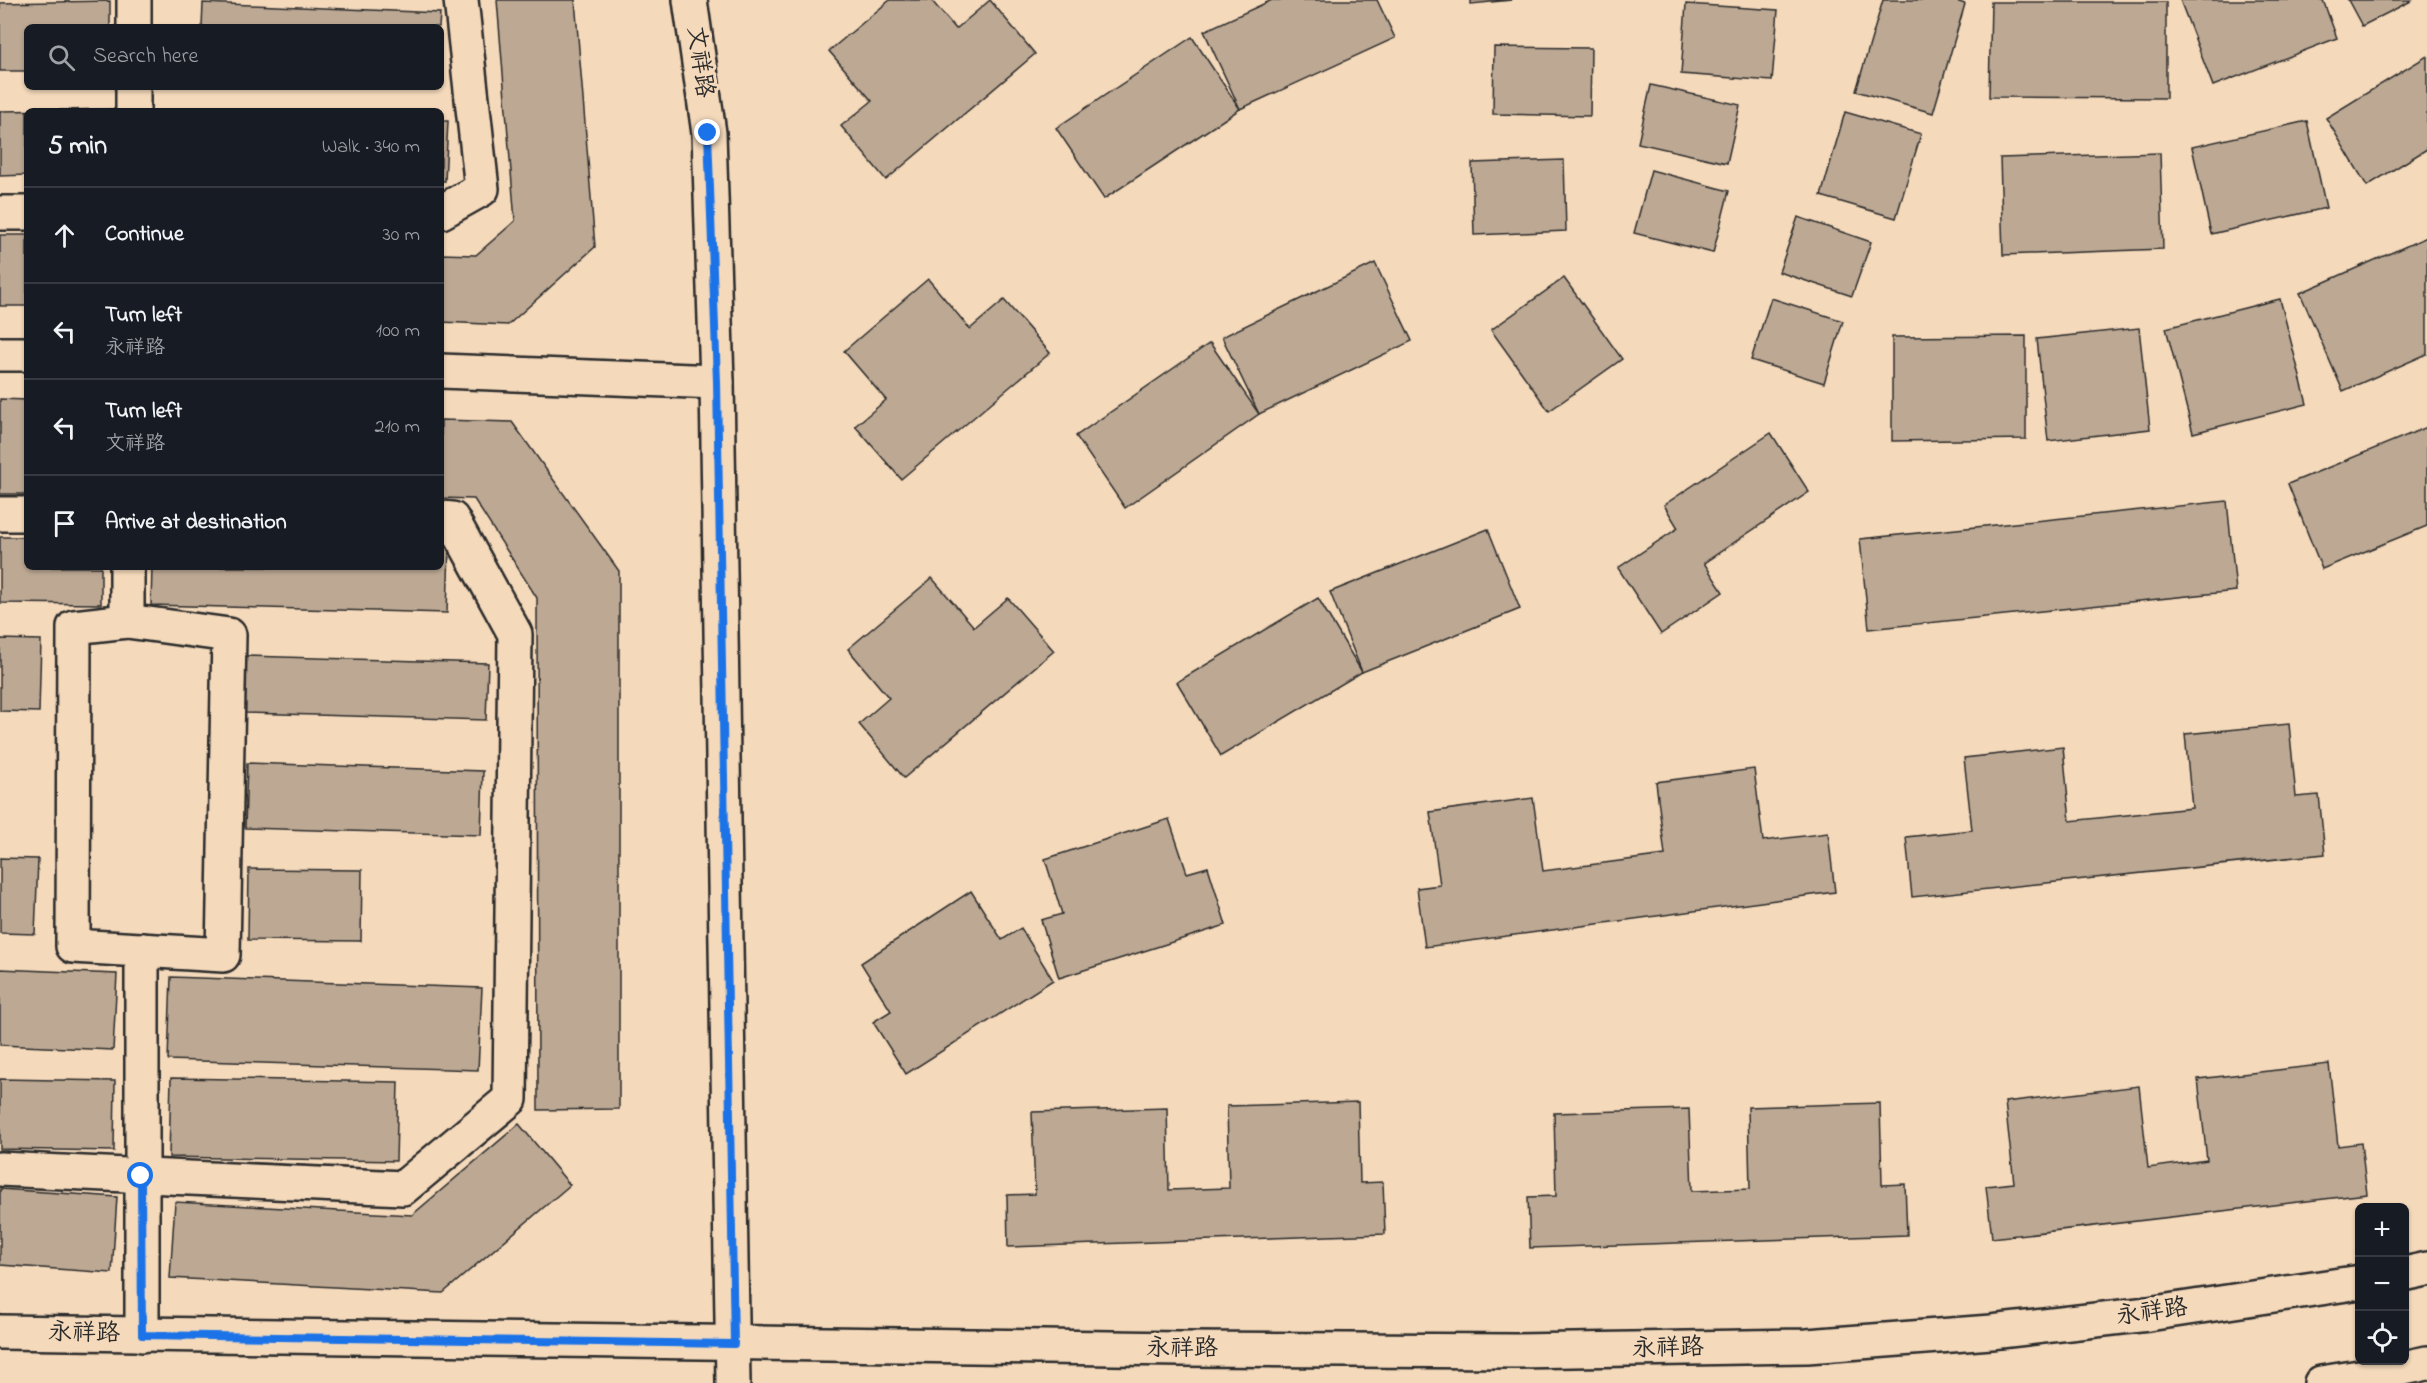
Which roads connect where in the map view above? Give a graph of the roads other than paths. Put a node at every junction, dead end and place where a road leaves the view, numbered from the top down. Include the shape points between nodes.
1 (134, 0) edge
2 (461, 0) edge
3 (690, 0) edge
4 (134, 24) edge
5 (133, 90) edge
6 (133, 108) edge
7 (444, 211) edge
8 (0, 213) edge
9 (24, 213) edge
10 (0, 354) edge
11 (24, 354) edge
12 (444, 370) edge
13 (717, 382) junction
14 (0, 514) edge
15 (24, 514) edge
16 (444, 518) edge
17 (127, 570) edge
18 (127, 621) junction
19 (142, 950) junction
20 (0, 1169) edge
21 (141, 1176) junction
22 (2427, 1269) edge
23 (2409, 1273) edge
24 (2355, 1283) edge
25 (0, 1332) edge
26 (142, 1335) junction
27 (734, 1344) junction
28 (2427, 1364) edge
29 (734, 1383) edge
30 (2321, 1383) edge

1 - 4 street
2 - 7 street via 482,189
3 - 13 street, 文祥路 via 708,133
5 - 6 street
8 - 9 street
10 - 11 street
12 - 13 street
13 - 27 street, 文祥路
14 - 15 street
16 - 21 street via 452,519 515,634 510,1099 403,1188
17 - 18 street
18 - 19 street via 74,627 73,946
18 - 19 street via 229,635 223,955
19 - 21 street
20 - 21 street
21 - 26 street
22 - 23 street
24 - 27 street, 永祥路 via 2148,1314 1991,1332 1808,1346 1516,1351
25 - 26 street, 永祥路
26 - 27 street, 永祥路
27 - 29 street, 文祥路
28 - 30 street

